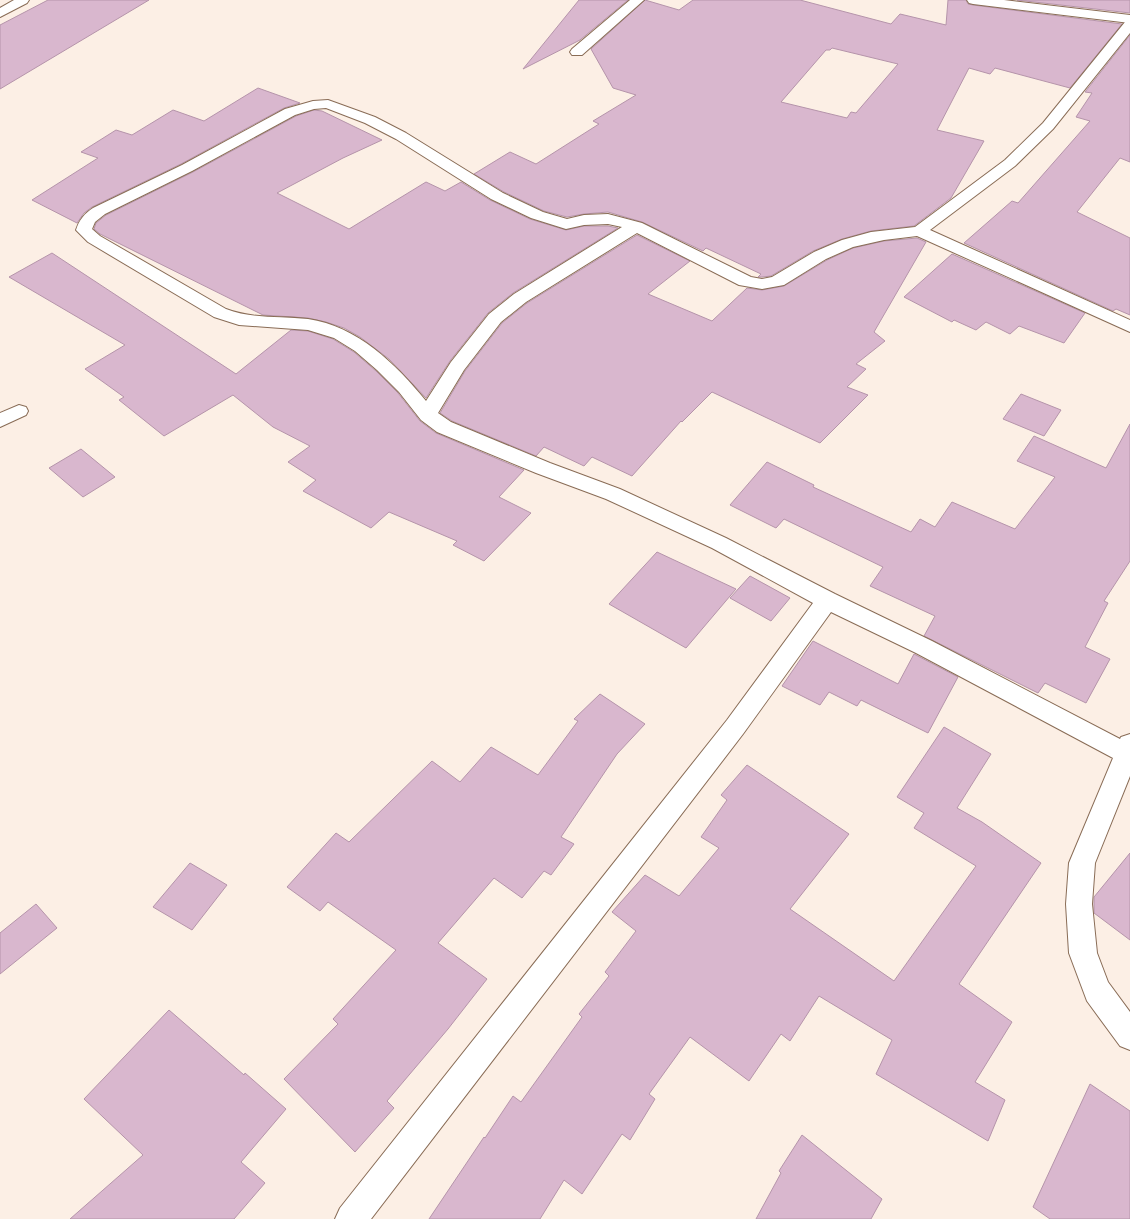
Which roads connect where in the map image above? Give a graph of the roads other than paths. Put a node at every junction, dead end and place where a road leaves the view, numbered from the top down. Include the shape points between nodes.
1 (24, 0) edge
2 (638, 0) edge
3 (973, 0) edge
4 (0, 13) edge
5 (1130, 18) edge
6 (1130, 25) edge
7 (576, 52) dead end
8 (636, 226) junction
9 (919, 231) junction
10 (1130, 327) edge
11 (19, 411) dead end
12 (428, 415) junction
13 (0, 421) edge
14 (827, 600) junction
15 (1128, 749) edge
16 (1130, 1036) edge
17 (351, 1219) edge

1 - 4 street
2 - 7 street
3 - 5 street
6 - 9 street via 1048,126 1016,158
8 - 9 street via 745,281 763,284 778,281 827,251 864,239
8 - 12 street via 520,298 495,318 458,366
8 - 12 street via 608,219 566,224 537,215 497,196 401,136 370,120 328,104 297,110 271,121 187,168 100,211 86,223 84,230 94,239 220,313 239,320 309,325 340,334 361,347 383,366 406,388
9 - 10 street
11 - 13 street
12 - 14 street via 444,427 463,436 613,494 719,543
14 - 15 street
14 - 17 street via 735,727
15 - 16 street via 1082,863 1079,904 1083,953 1097,991

